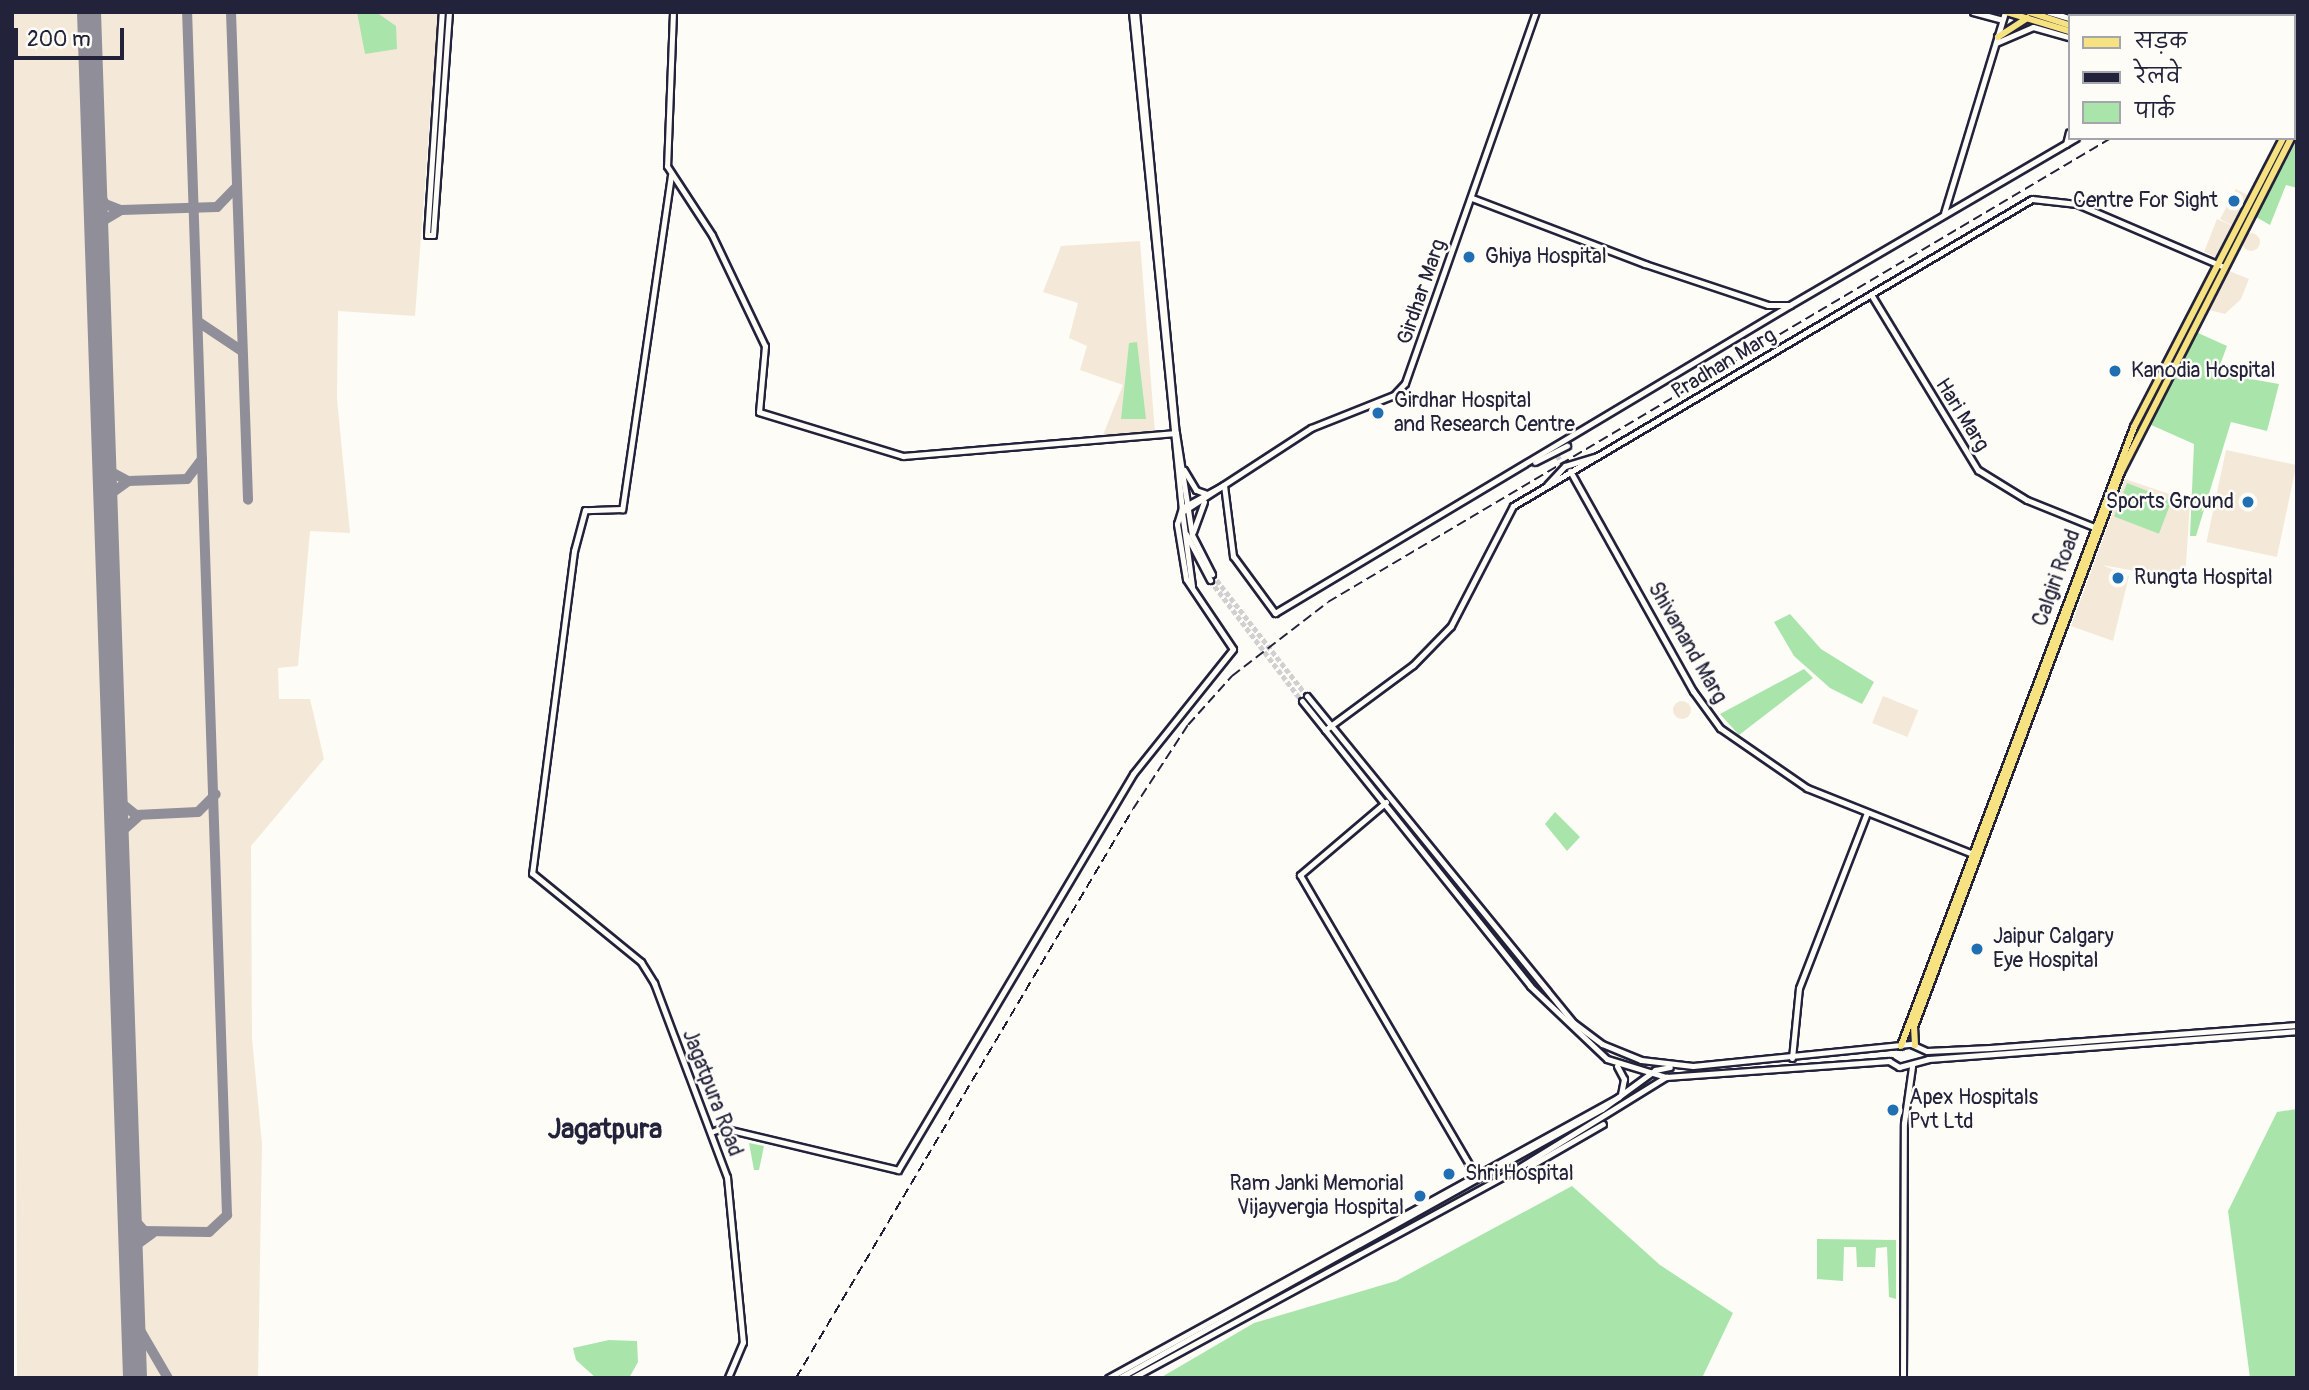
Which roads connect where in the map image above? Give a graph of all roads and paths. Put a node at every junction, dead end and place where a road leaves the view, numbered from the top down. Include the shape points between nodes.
1 (442, 12) edge
2 (449, 12) edge
3 (673, 12) edge
4 (1134, 12) edge
5 (1536, 12) edge
6 (1973, 12) edge
7 (2006, 12) edge
8 (2049, 12) edge
9 (2030, 17) edge
10 (2068, 18) edge
11 (2002, 20) junction
12 (2068, 25) edge
13 (2068, 31) edge
14 (2068, 37) edge
15 (1997, 40) junction
16 (2068, 136) edge
17 (2073, 140) edge
18 (2286, 140) edge
19 (2066, 144) junction
20 (671, 175) junction
21 (1472, 198) junction
22 (1943, 215) junction
23 (2221, 266) junction
24 (1872, 296) junction
25 (1768, 305) junction
26 (1790, 305) junction
27 (1768, 320) junction
28 (1173, 433) junction
29 (1580, 433) junction
30 (1595, 457) junction
31 (1532, 461) junction
32 (1180, 463) junction
33 (1570, 471) junction
34 (1224, 485) junction
35 (1547, 485) junction
36 (1206, 496) junction
37 (1185, 509) junction
38 (2097, 528) junction
39 (1192, 535) junction
40 (1197, 564) junction
41 (1188, 567) junction
42 (1193, 591) junction
43 (1304, 699) tunnel mouth
44 (1327, 728) junction
45 (1387, 801) junction
46 (1867, 813) junction
47 (1973, 855) junction
48 (2297, 1026) edge
49 (2297, 1031) edge
50 (2184, 1038) junction
51 (1901, 1046) junction
52 (1918, 1046) junction
53 (1889, 1051) junction
54 (1792, 1058) junction
55 (1889, 1061) junction
56 (1649, 1062) junction
57 (1917, 1063) junction
58 (1616, 1064) junction
59 (1678, 1066) junction
60 (1895, 1067) junction
61 (1653, 1074) junction
62 (1666, 1077) junction
63 (1906, 1081) junction
64 (1651, 1084) junction
65 (1620, 1096) junction
66 (1602, 1109) junction
67 (1611, 1116) junction
68 (711, 1132) junction
69 (1476, 1177) junction
70 (1261, 1298) junction
71 (728, 1378) edge
72 (1108, 1378) edge
73 (1119, 1378) edge
74 (1132, 1378) edge
75 (1903, 1378) edge

1 - 2 street via 427,235 433,235
3 - 20 street via 666,136
4 - 28 street
5 - 21 street, Girdhar Marg
6 - 11 street
7 - 9 main road
7 - 11 street
8 - 10 street
9 - 12 main road
9 - 13 main road
9 - 15 main road
11 - 15 street
14 - 15 street via 2033,27
15 - 22 street
16 - 19 street
17 - 19 street
18 - 23 main road, Calgiri Road
19 - 22 street
20 - 28 street via 712,235 765,346 758,412 903,456
20 - 68 street, Jagatpura Road via 622,509 585,510 574,551 532,873 650,971
21 - 25 street
21 - 34 street, Girdhar Marg via 1402,388 1311,428
22 - 26 street
23 - 24 street, Pradhan Marg via 2077,204 2037,197
23 - 38 main road, Calgiri Road via 2134,427
24 - 30 street, Pradhan Marg
24 - 38 street, Hari Marg via 1978,470 2021,497
25 - 26 street
25 - 27 street
26 - 27 street
27 - 29 street
28 - 32 street
28 - 37 street
29 - 31 street
29 - 31 street via 1557,454
30 - 33 street, Pradhan Marg
30 - 35 street via 1563,466
31 - 34 street via 1275,613 1233,556
32 - 36 street via 1193,486
32 - 37 street
33 - 35 street, Pradhan Marg
33 - 46 street, Shivanand Marg via 1693,691 1720,728 1799,784
34 - 36 street, Girdhar Marg
35 - 44 street, Pradhan Marg via 1505,514 1480,576 1446,632
36 - 37 street, Girdhar Marg
36 - 39 street
37 - 39 street
37 - 40 street
37 - 41 street
37 - 42 street via 1177,524
38 - 47 main road, Calgiri Road
38 - 52 main road, Calgiri Road via 1914,1027
39 - 40 street via 1211,577
40 - 41 street
41 - 42 street
42 - 68 street via 1233,649 1133,774 898,1170 722,1128
43 - 44 street
44 - 45 street
45 - 56 street via 1574,1023 1602,1044
45 - 58 street via 1530,986
45 - 69 street via 1300,876
46 - 47 street, Shivanand Marg
46 - 54 street via 1799,988
47 - 51 main road, Calgiri Road
48 - 50 street
49 - 50 street
50 - 52 street
50 - 57 street
51 - 52 street
51 - 53 street
52 - 57 street
53 - 54 street
53 - 55 street
54 - 59 street
55 - 60 street
55 - 62 street
56 - 59 street
56 - 61 street
57 - 60 street
57 - 63 street
58 - 61 street
58 - 65 street via 1624,1079
59 - 61 street
60 - 63 street
61 - 62 street
61 - 64 street
61 - 65 street
62 - 64 street
63 - 75 street
64 - 67 street
65 - 66 street
65 - 69 street
66 - 67 street
66 - 69 street
67 - 70 street
68 - 71 street, Jagatpura Road via 727,1177 742,1318 741,1352
69 - 70 street
70 - 72 street
70 - 73 street
70 - 74 street

